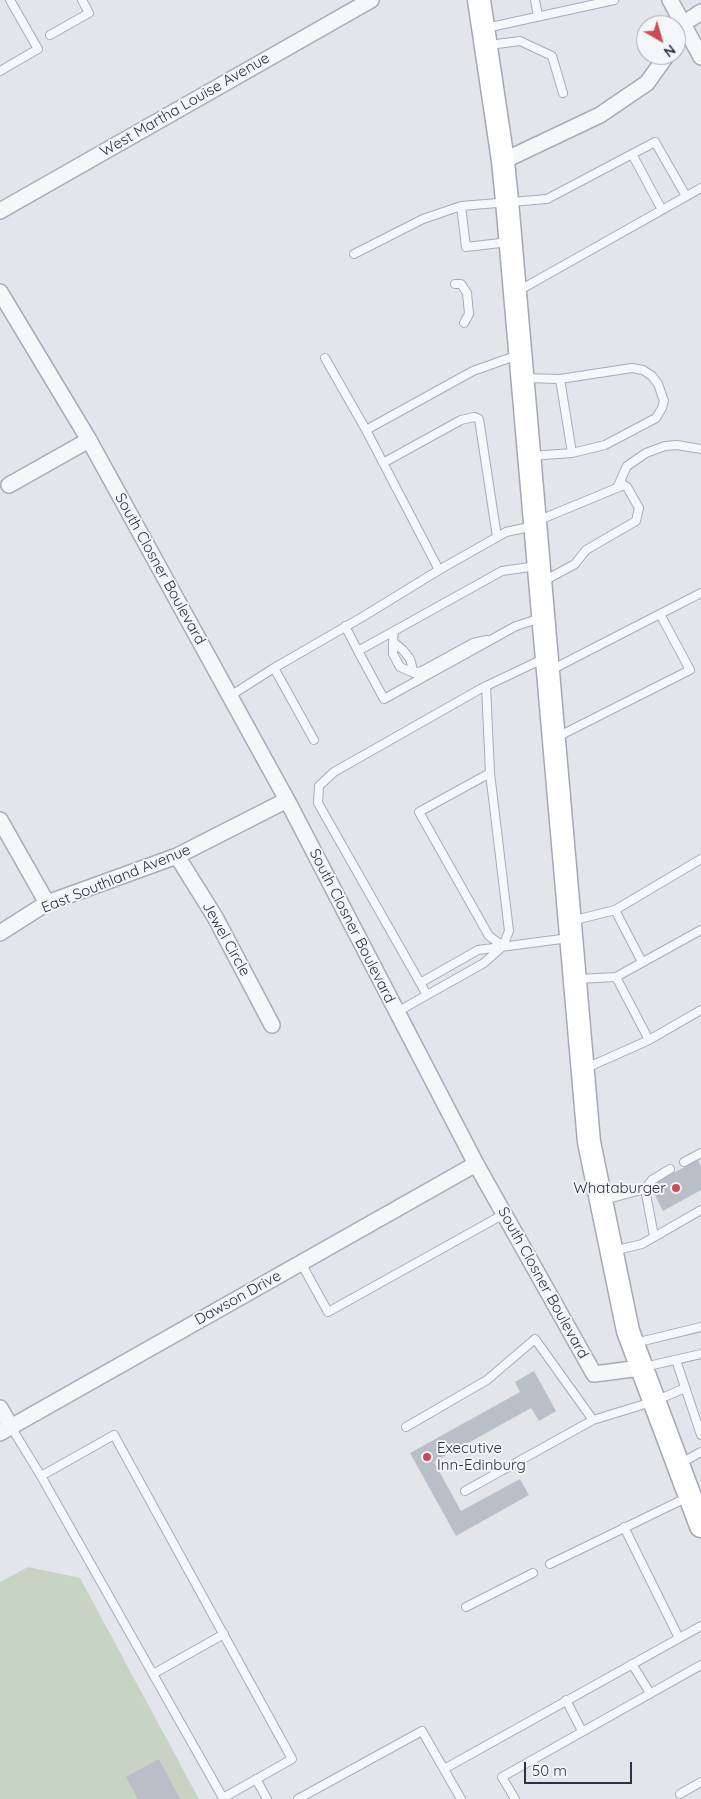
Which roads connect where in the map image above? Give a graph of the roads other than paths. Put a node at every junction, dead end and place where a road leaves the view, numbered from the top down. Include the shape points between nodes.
1 (10, 0) edge
2 (82, 0) edge
3 (371, 0) edge
4 (480, 0) edge
5 (535, 0) edge
6 (614, 0) edge
7 (670, 0) edge
8 (591, 2) edge
9 (701, 12) edge
10 (678, 15) edge
11 (538, 16) junction
12 (686, 22) edge
13 (686, 29) edge
14 (50, 35) dead end
15 (485, 37) junction
16 (701, 56) edge
17 (660, 65) edge
18 (0, 71) edge
19 (562, 93) dead end
20 (632, 154) junction
21 (503, 161) junction
22 (701, 188) edge
23 (686, 196) junction
24 (507, 201) junction
25 (461, 206) junction
26 (0, 210) edge
27 (662, 210) junction
28 (510, 242) junction
29 (354, 254) dead end
30 (455, 284) dead end
31 (0, 292) edge
32 (515, 293) junction
33 (464, 323) dead end
34 (520, 354) junction
35 (325, 358) dead end
36 (522, 378) junction
37 (560, 379) junction
38 (366, 430) junction
39 (89, 440) junction
40 (701, 449) edge
41 (572, 453) junction
42 (529, 457) junction
43 (383, 463) junction
44 (9, 485) dead end
45 (617, 488) junction
46 (535, 524) junction
47 (496, 537) junction
48 (439, 570) junction
49 (539, 574) junction
50 (701, 592) edge
51 (660, 614) junction
52 (543, 618) junction
53 (345, 626) junction
54 (394, 631) junction
55 (494, 639) junction
56 (393, 642) junction
57 (358, 652) junction
58 (547, 665) junction
59 (274, 668) junction
60 (414, 673) junction
61 (486, 686) junction
62 (230, 696) junction
63 (554, 739) junction
64 (314, 740) dead end
65 (490, 773) junction
66 (287, 800) junction
67 (0, 820) edge
68 (177, 856) junction
69 (701, 860) edge
70 (47, 904) junction
71 (615, 910) junction
72 (570, 930) junction
73 (701, 930) edge
74 (0, 933) edge
75 (503, 946) junction
76 (642, 962) junction
77 (616, 977) junction
78 (575, 979) junction
79 (420, 983) junction
80 (427, 995) junction
81 (701, 1010) edge
82 (397, 1012) junction
83 (272, 1025) dead end
84 (649, 1040) junction
85 (582, 1069) junction
86 (701, 1152) edge
87 (684, 1162) dead end
88 (476, 1164) junction
89 (670, 1169) dead end
90 (646, 1189) junction
91 (601, 1200) junction
92 (701, 1210) edge
93 (504, 1214) junction
94 (654, 1236) junction
95 (612, 1251) junction
96 (301, 1263) junction
97 (701, 1327) edge
98 (632, 1344) junction
99 (701, 1354) edge
100 (676, 1360) junction
101 (641, 1368) junction
102 (685, 1388) junction
103 (655, 1401) junction
104 (0, 1408) edge
105 (593, 1420) junction
106 (406, 1427) dead end
107 (5, 1430) edge
108 (701, 1435) edge
109 (701, 1452) edge
110 (678, 1465) junction
111 (41, 1476) junction
112 (465, 1491) dead end
113 (690, 1496) junction
114 (701, 1526) edge
115 (624, 1527) junction
116 (550, 1564) dead end
117 (533, 1573) dead end
118 (466, 1607) dead end
119 (701, 1626) edge
120 (224, 1634) junction
121 (679, 1638) junction
122 (632, 1664) junction
123 (701, 1665) edge
124 (153, 1674) junction
125 (650, 1693) junction
126 (566, 1700) junction
127 (582, 1730) junction
128 (444, 1769) junction
129 (256, 1779) junction
130 (701, 1782) edge
131 (680, 1794) dead end
132 (268, 1799) edge
133 (298, 1799) edge
134 (461, 1799) edge
135 (515, 1799) edge

1 - 18 lane via 38,49
2 - 14 lane via 89,13
3 - 26 street, West Martha Louise Avenue
4 - 15 main road
5 - 11 lane
6 - 8 lane
7 - 10 street
8 - 11 lane
9 - 12 street
11 - 15 lane
13 - 16 street
15 - 19 lane via 520,41 552,56
15 - 21 main road
17 - 21 street via 647,83 600,115
20 - 23 lane via 655,142
20 - 24 lane via 547,199
20 - 27 lane
21 - 24 main road
22 - 23 lane
23 - 27 lane
24 - 25 lane
24 - 28 main road
25 - 28 lane via 466,247
25 - 29 lane via 423,219
27 - 32 lane
28 - 32 main road
30 - 33 lane via 461,284 467,293 469,314
31 - 39 street, South Closner Boulevard
32 - 34 main road
34 - 36 main road
34 - 38 lane via 473,371
35 - 38 lane
36 - 37 lane
36 - 42 main road
37 - 41 lane
37 - 41 lane via 632,368 643,370 658,384 664,401 656,418 648,423 605,445
38 - 43 lane
39 - 44 street
39 - 62 street, South Closner Boulevard
40 - 45 lane via 665,446 646,454 627,466
41 - 42 lane
42 - 46 main road
43 - 47 lane via 461,420 479,419
43 - 48 lane
45 - 46 lane
45 - 49 lane via 627,487 639,508 636,522 586,550 575,564
46 - 47 lane
46 - 49 main road
47 - 48 lane
48 - 53 lane
49 - 52 main road
49 - 54 lane via 502,571
50 - 51 lane
51 - 58 lane
51 - 63 lane via 690,670
52 - 55 lane via 516,626
52 - 58 main road
53 - 57 lane
53 - 59 lane
54 - 56 lane
54 - 57 lane
55 - 57 lane via 384,699
55 - 60 lane via 473,643
56 - 60 lane via 410,659
56 - 60 lane via 393,654 400,667
58 - 61 lane
58 - 63 main road
59 - 62 lane
59 - 64 lane
61 - 65 lane
61 - 79 lane via 334,772 319,786 318,803
62 - 66 street, South Closner Boulevard
63 - 72 main road
65 - 75 lane via 509,931
65 - 75 lane via 419,812 489,936
66 - 68 street, East Southland Avenue
66 - 82 street, South Closner Boulevard
67 - 70 street
68 - 70 street, East Southland Avenue
68 - 83 street, Jewel Circle via 215,917
69 - 71 lane
70 - 74 street, East Southland Avenue
71 - 72 lane
71 - 76 lane
72 - 75 lane
72 - 78 main road
73 - 76 lane
75 - 79 lane via 478,950
75 - 80 lane via 484,962
76 - 77 lane
77 - 78 lane
77 - 84 lane
78 - 85 main road
79 - 80 lane
80 - 82 lane
81 - 84 lane
82 - 88 street, South Closner Boulevard
84 - 85 lane
85 - 91 main road via 589,1142
86 - 87 lane
88 - 93 street, South Closner Boulevard
88 - 96 street, Dawson Drive
89 - 90 lane via 652,1180
90 - 91 lane
90 - 94 lane
91 - 95 main road
92 - 94 lane
93 - 96 lane via 328,1312
93 - 101 street, South Closner Boulevard via 594,1374
94 - 95 lane via 642,1244
95 - 98 main road
96 - 107 street, Dawson Drive
97 - 98 lane
98 - 101 main road
99 - 100 lane
100 - 101 lane
100 - 102 lane
101 - 103 main road
102 - 103 lane
102 - 108 lane
103 - 105 lane
103 - 110 main road
104 - 107 street
105 - 106 lane via 535,1339 487,1380
105 - 112 lane
107 - 111 lane
109 - 110 lane
110 - 113 main road
111 - 120 lane via 114,1435
111 - 124 lane
113 - 114 main road
113 - 115 lane
115 - 116 lane
115 - 121 lane
117 - 118 lane
119 - 121 lane
120 - 124 lane
120 - 129 lane via 292,1759
121 - 122 lane
122 - 125 lane
122 - 126 lane
123 - 125 lane
124 - 129 lane via 224,1798
125 - 127 lane
126 - 127 lane
126 - 128 lane
127 - 135 lane via 502,1776
128 - 133 lane via 422,1731
128 - 134 lane
129 - 132 lane
130 - 131 lane

